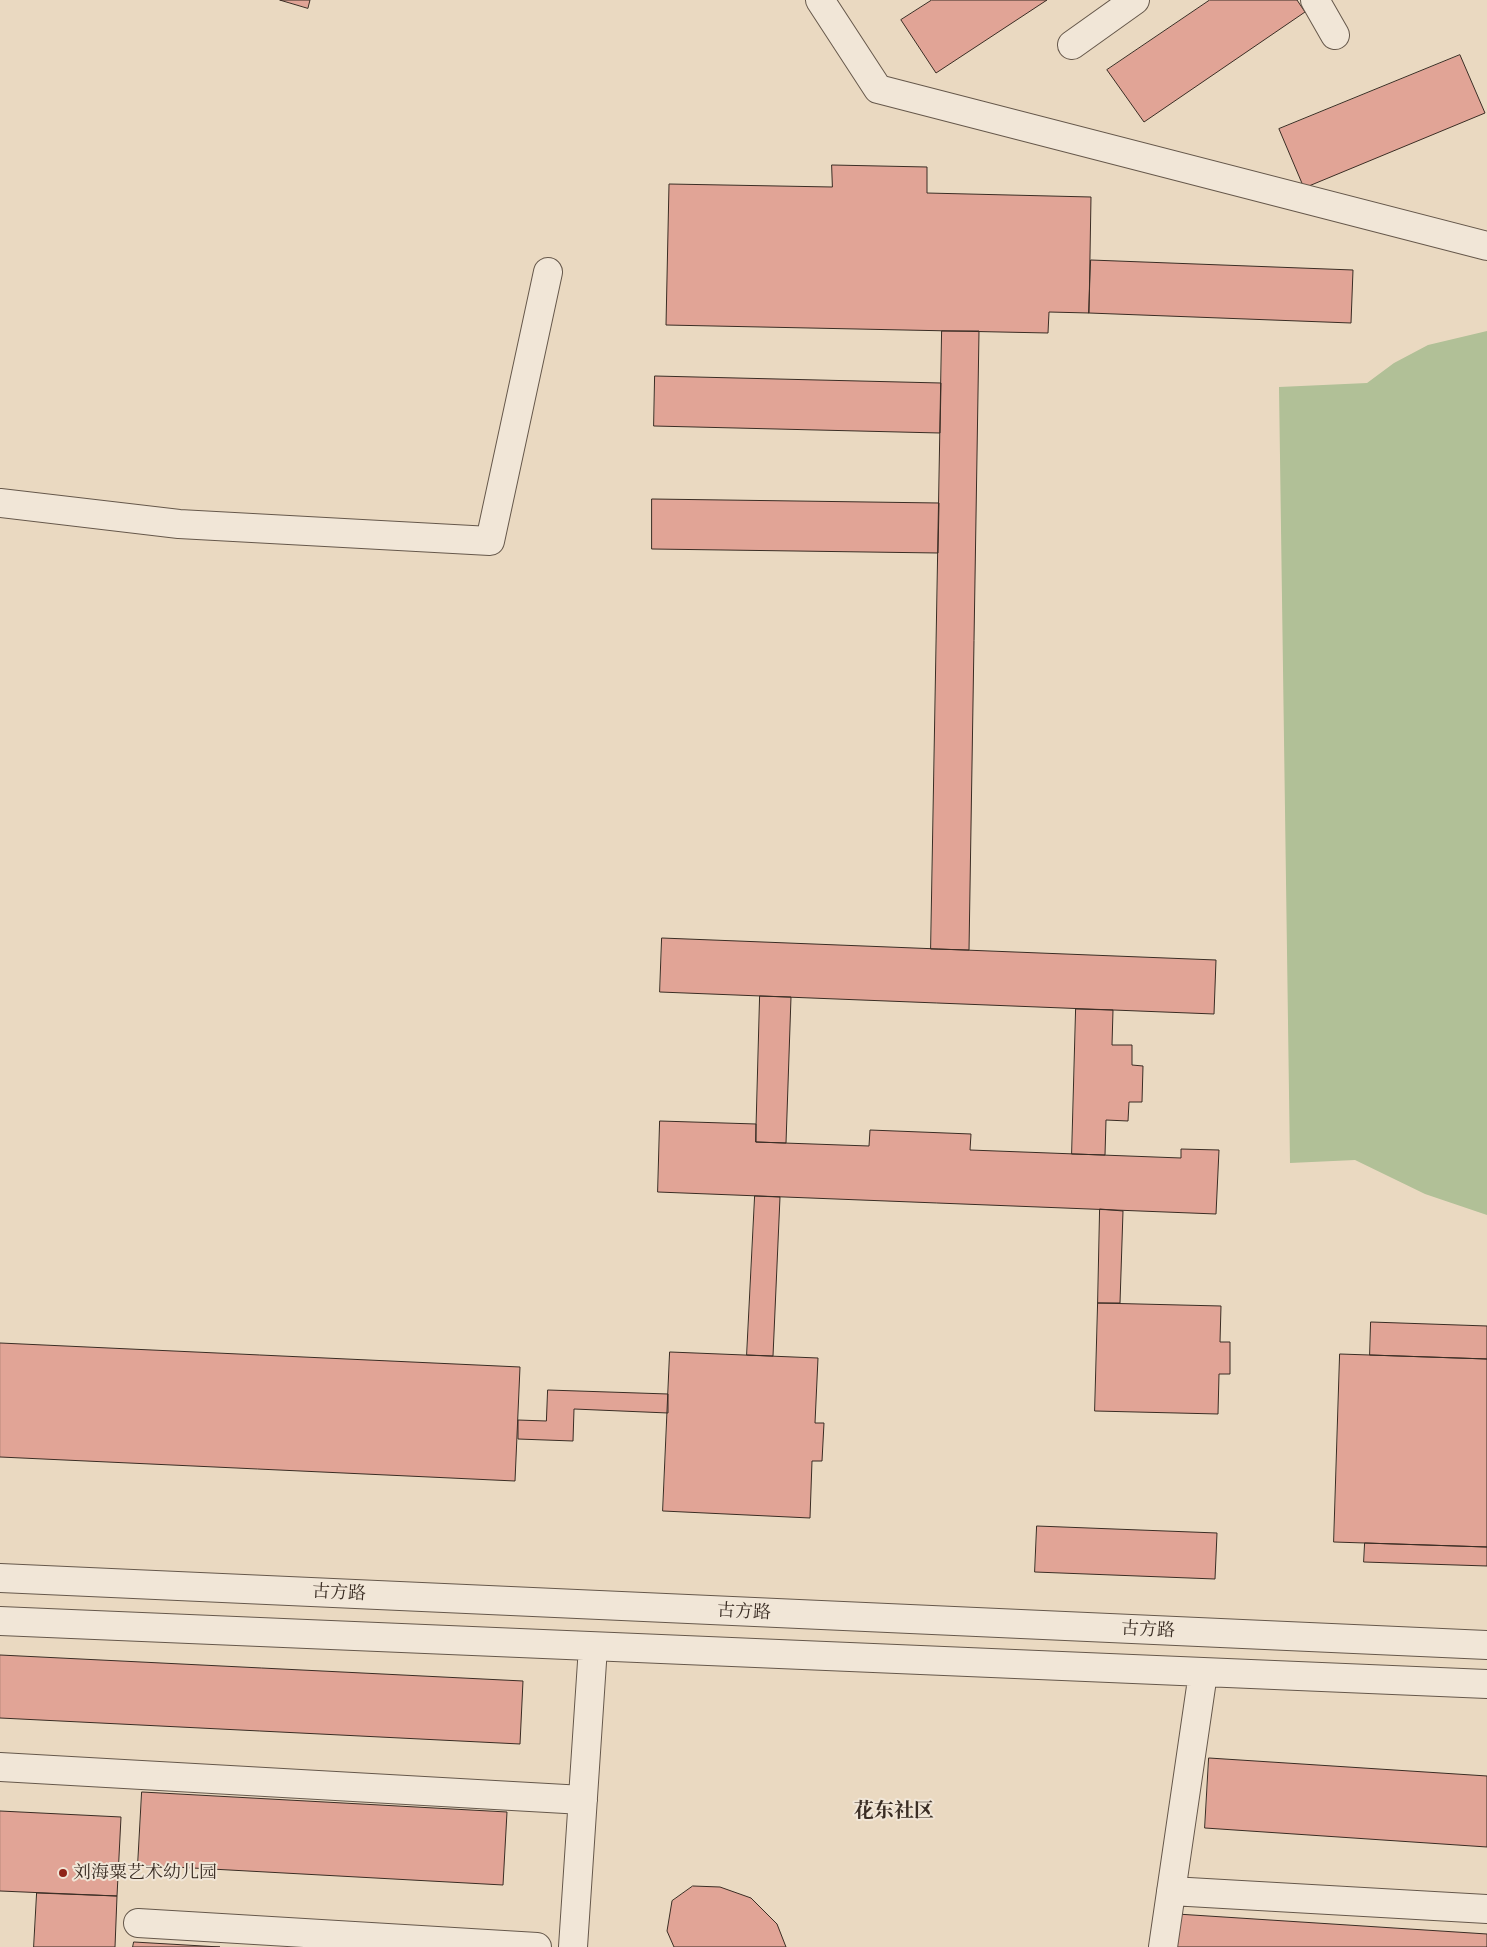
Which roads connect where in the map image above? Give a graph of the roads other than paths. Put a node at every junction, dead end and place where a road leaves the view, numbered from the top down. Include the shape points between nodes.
1 (820, 0) edge
2 (1135, 0) edge
3 (1315, 0) edge
4 (1335, 35) dead end
5 (1072, 45) dead end
6 (1487, 246) edge
7 (548, 272) dead end
8 (0, 502) edge
9 (0, 1578) edge
10 (0, 1621) edge
11 (1487, 1645) edge
12 (593, 1647) junction
13 (1203, 1673) junction
14 (1487, 1684) edge
15 (0, 1767) edge
16 (583, 1800) junction
17 (1171, 1890) junction
18 (1487, 1909) edge
19 (138, 1923) dead end
20 (537, 1947) edge
21 (573, 1947) edge
22 (1163, 1947) edge

1 - 6 street via 878,89
2 - 5 street
3 - 4 street
7 - 8 street via 490,540 179,524
9 - 11 street, 古方路
10 - 12 street
12 - 13 street
12 - 16 street
13 - 14 street
13 - 17 street
15 - 16 street
16 - 21 street
17 - 18 street
17 - 22 street
19 - 20 street

